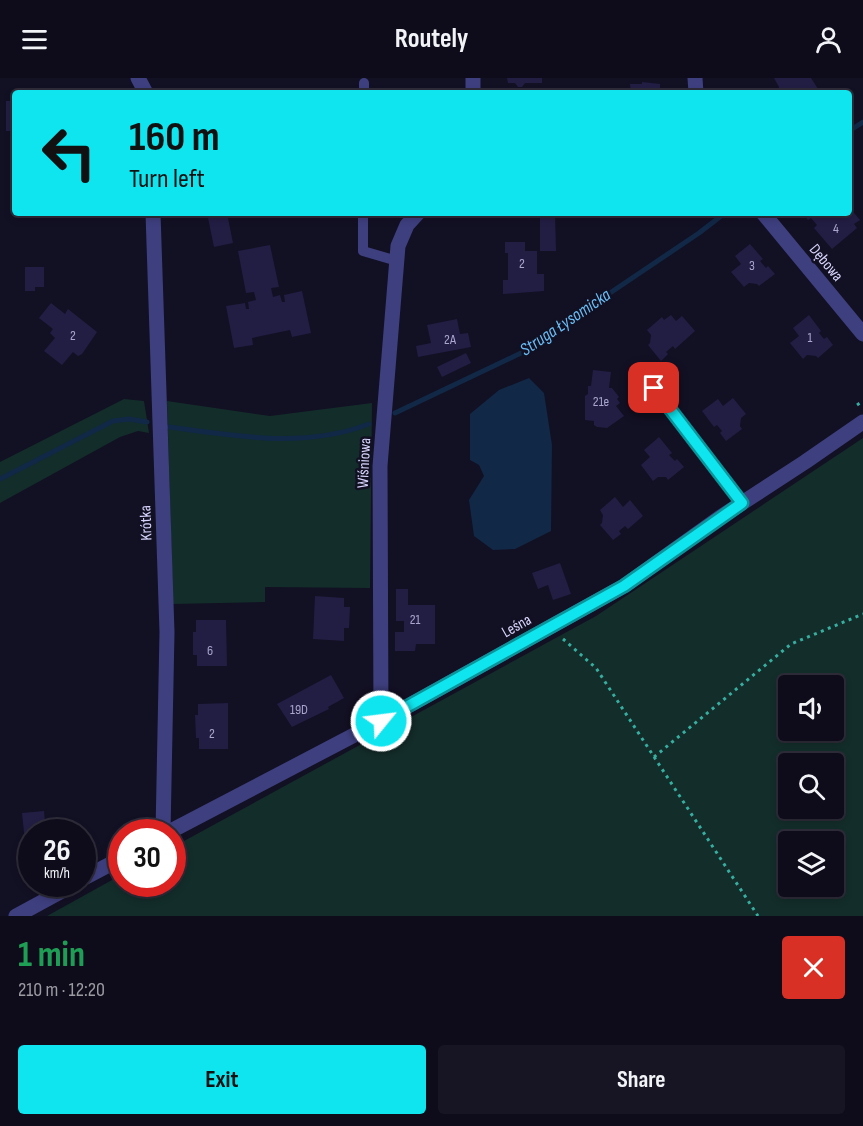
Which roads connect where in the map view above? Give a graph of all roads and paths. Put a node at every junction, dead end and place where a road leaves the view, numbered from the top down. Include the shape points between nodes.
1 (153, 216) edge
2 (363, 216) edge
3 (416, 216) edge
4 (765, 216) edge
5 (397, 261) junction
6 (863, 334) edge
7 (654, 388) dead end
8 (863, 401) edge
9 (854, 408) dead end
10 (863, 422) edge
11 (742, 503) junction
12 (863, 614) edge
13 (549, 627) junction
14 (381, 721) junction
15 (654, 757) junction
16 (163, 819) edge
17 (186, 823) edge
18 (51, 897) edge
19 (16, 916) edge
20 (758, 916) edge

1 - 16 street, Krótka via 167,632
2 - 5 lane via 363,251
3 - 5 street, Wiśniowa via 401,235
4 - 6 street, Dębowa
5 - 14 street, Wiśniowa via 380,466
7 - 11 lane
8 - 9 path
10 - 11 street, Leśna
11 - 13 street, Leśna via 624,586
12 - 15 path via 791,644
13 - 14 street, Leśna
13 - 15 path via 596,668
14 - 17 street, Leśna
15 - 20 path
18 - 19 street

